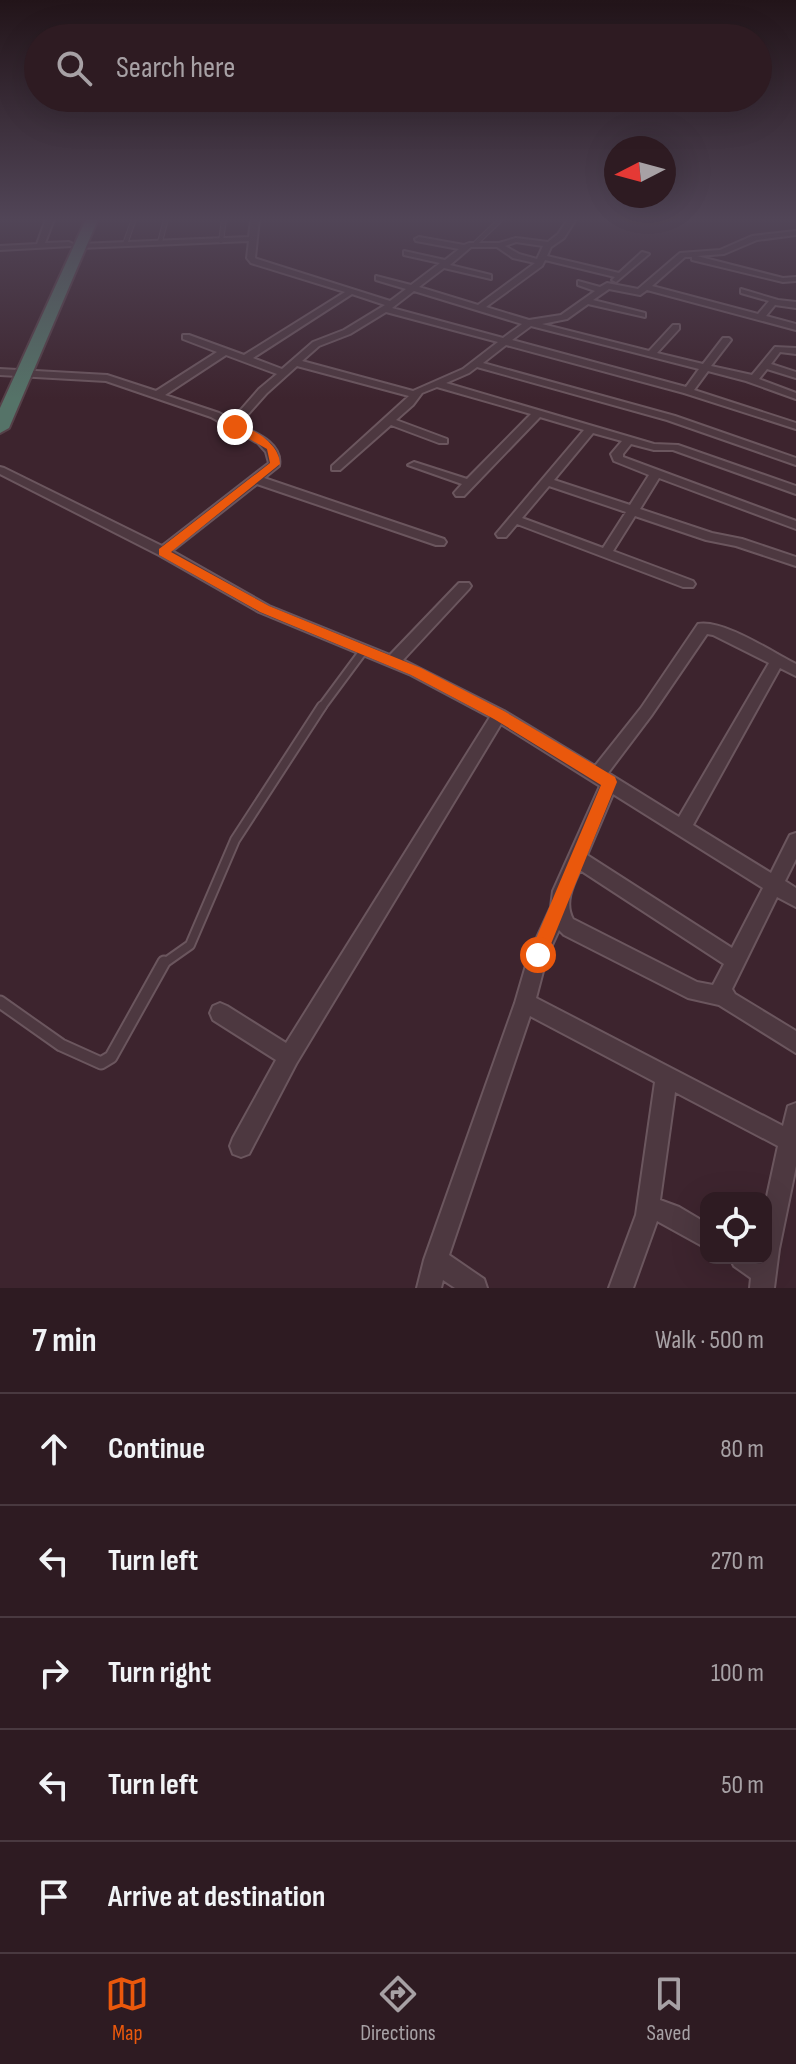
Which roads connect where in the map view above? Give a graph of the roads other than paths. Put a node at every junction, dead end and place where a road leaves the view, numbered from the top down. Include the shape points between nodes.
1 (58, 279) edge
2 (313, 279) edge
3 (383, 279) edge
4 (425, 279) edge
5 (516, 279) edge
6 (617, 279) edge
7 (657, 279) edge
8 (581, 283) dead end
9 (413, 287) junction
10 (606, 288) junction
11 (648, 288) junction
12 (352, 291) junction
13 (744, 291) dead end
14 (586, 301) junction
15 (773, 302) junction
16 (389, 306) junction
17 (482, 306) junction
18 (795, 306) edge
19 (642, 315) dead end
20 (760, 318) junction
21 (529, 323) junction
22 (676, 327) dead end
23 (796, 327) edge
24 (186, 337) dead end
25 (726, 340) dead end
26 (503, 343) junction
27 (225, 351) junction
28 (796, 351) edge
29 (651, 354) junction
30 (245, 359) junction
31 (295, 362) junction
32 (476, 364) junction
33 (765, 365) junction
34 (704, 367) junction
35 (13, 372) edge
36 (284, 373) junction
37 (796, 375) edge
38 (750, 379) junction
39 (435, 383) junction
40 (688, 391) junction
41 (159, 394) junction
42 (414, 394) junction
43 (796, 396) edge
44 (0, 404) edge
45 (536, 415) junction
46 (390, 421) junction
47 (796, 426) edge
48 (235, 427) junction
49 (0, 428) edge
50 (591, 429) junction
51 (629, 439) junction
52 (443, 441) dead end
53 (796, 462) edge
54 (414, 465) dead end
55 (336, 468) dead end
56 (0, 470) edge
57 (656, 473) junction
58 (258, 480) junction
59 (547, 481) junction
60 (469, 483) junction
61 (796, 490) edge
62 (460, 493) dead end
63 (632, 509) junction
64 (514, 519) junction
65 (796, 525) edge
66 (502, 534) dead end
67 (440, 542) dead end
68 (163, 552) junction
69 (606, 553) junction
70 (796, 562) edge
71 (688, 584) dead end
72 (464, 586) dead end
73 (364, 650) junction
74 (777, 661) junction
75 (392, 662) junction
76 (796, 670) edge
77 (499, 715) junction
78 (603, 779) junction
79 (682, 828) junction
80 (796, 841) edge
81 (577, 858) junction
82 (774, 885) junction
83 (796, 898) edge
84 (559, 910) junction
85 (734, 960) junction
86 (722, 996) junction
87 (0, 1002) edge
88 (525, 1003) junction
89 (220, 1013) dead end
90 (796, 1043) edge
91 (289, 1057) junction
92 (666, 1078) junction
93 (796, 1114) edge
94 (792, 1142) junction
95 (241, 1146) dead end
96 (647, 1215) junction
97 (700, 1233) edge
98 (436, 1260) junction
99 (748, 1264) edge
100 (763, 1280) edge
101 (429, 1288) edge
102 (475, 1288) edge
103 (621, 1288) edge

1 - 35 highway
2 - 12 street
3 - 9 street
4 - 9 street
5 - 17 street
6 - 10 street
7 - 11 street
8 - 10 street
9 - 16 street
9 - 17 street
10 - 11 street
10 - 14 street
11 - 20 street
12 - 16 street
12 - 30 street
13 - 15 street
14 - 19 street
14 - 21 street via 564,317
15 - 18 street
15 - 20 street
16 - 26 street
16 - 31 street via 321,341
17 - 21 street
20 - 23 street
21 - 26 street
21 - 29 street
22 - 29 street
24 - 27 street
25 - 34 street
26 - 32 street
26 - 40 street
27 - 30 street
27 - 41 street
28 - 33 street via 781,348
29 - 34 street
30 - 36 street
31 - 36 street
31 - 42 street
32 - 39 street
32 - 53 street via 671,418
33 - 37 street
33 - 38 street
34 - 38 street
34 - 40 street
35 - 41 street via 92,375
35 - 44 highway
35 - 49 highway
36 - 48 street
38 - 43 street
39 - 42 street
39 - 45 street
40 - 47 street
41 - 48 street
42 - 46 street
45 - 50 street
45 - 60 street
46 - 52 street
46 - 55 street
48 - 58 street via 275,454 275,464
50 - 51 street
50 - 59 street
51 - 57 street via 617,458
51 - 61 street via 674,447
54 - 60 street
56 - 68 street
57 - 63 street
57 - 65 street
58 - 67 street
58 - 68 street
59 - 63 street
59 - 64 street
60 - 62 street
63 - 69 street
63 - 70 street
64 - 66 street
64 - 69 street
68 - 73 street via 264,609
69 - 71 street
72 - 75 street
73 - 75 street
73 - 87 lane via 309,723 235,840 190,945 165,960 111,1057 94,1061 56,1042
74 - 76 street
74 - 78 street via 703,628
74 - 79 street
75 - 77 street
77 - 78 street
77 - 91 street
78 - 79 street
78 - 81 street
79 - 82 street
80 - 82 street
81 - 84 street
81 - 85 street
82 - 83 street
82 - 85 street
84 - 86 street via 571,929 695,991
84 - 88 street via 538,955
85 - 86 street via 722,982
86 - 90 street
88 - 92 street
88 - 98 street
89 - 91 street
91 - 95 street
92 - 94 street
92 - 96 street
93 - 94 street
94 - 100 street
96 - 97 street via 654,1209 663,1211
96 - 103 street
98 - 101 street
98 - 102 street
99 - 100 street

